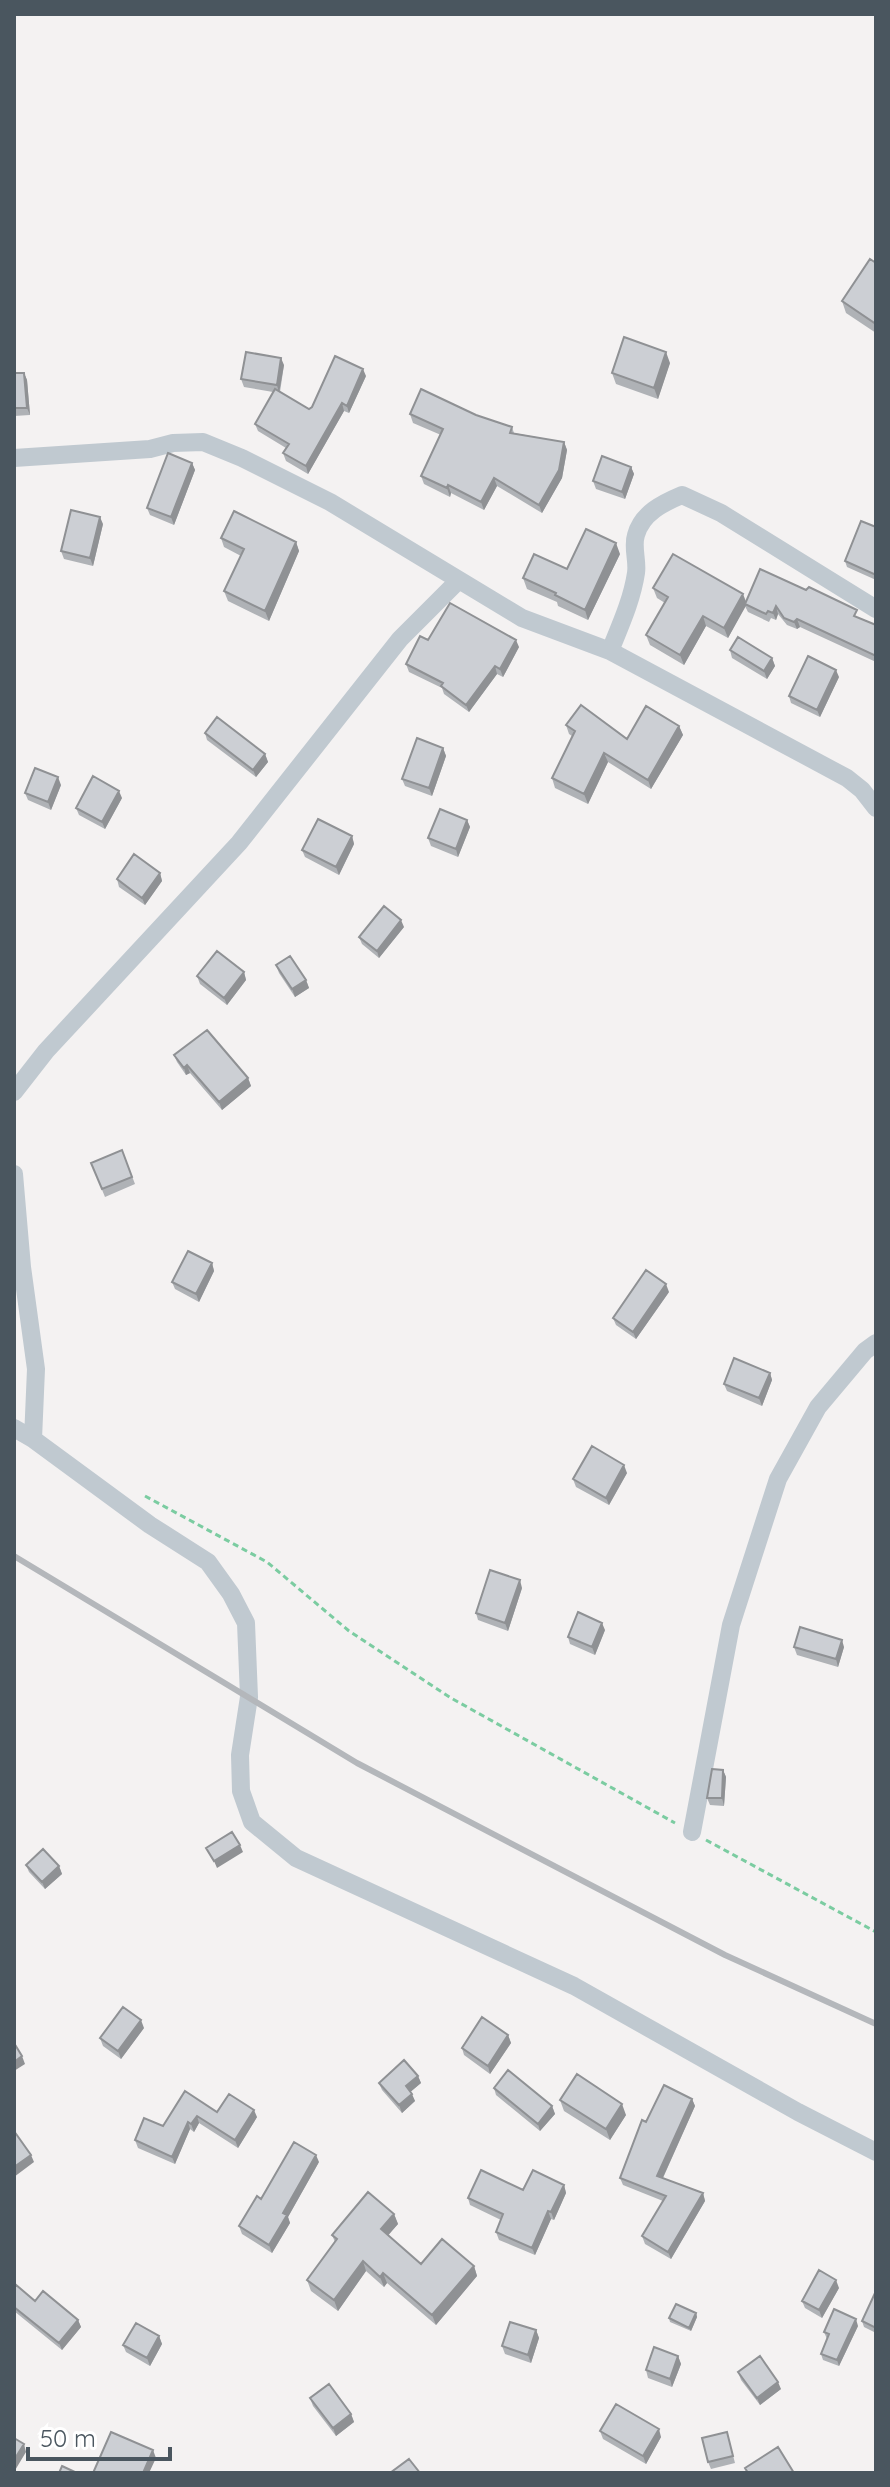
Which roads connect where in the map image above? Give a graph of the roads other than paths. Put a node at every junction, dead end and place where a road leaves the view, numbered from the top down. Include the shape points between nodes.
1 (14, 458) edge
2 (458, 581) junction
3 (876, 609) edge
4 (610, 651) junction
5 (876, 808) edge
6 (14, 1092) edge
7 (14, 1174) edge
8 (876, 1343) edge
9 (14, 1428) edge
10 (33, 1439) junction
11 (692, 1832) road end
12 (876, 2152) edge

1 - 2 street via 203,442 330,502
2 - 4 street via 522,618
2 - 6 street via 400,639 239,843
3 - 4 street via 721,513 682,495 660,504 635,536 637,571
4 - 5 street via 847,778
7 - 10 street via 36,1369
8 - 11 street via 818,1407 778,1479 731,1625
9 - 10 street
10 - 12 street via 208,1562 231,1594 246,1623 249,1697 240,1755 241,1791 252,1822 296,1858 574,1986

